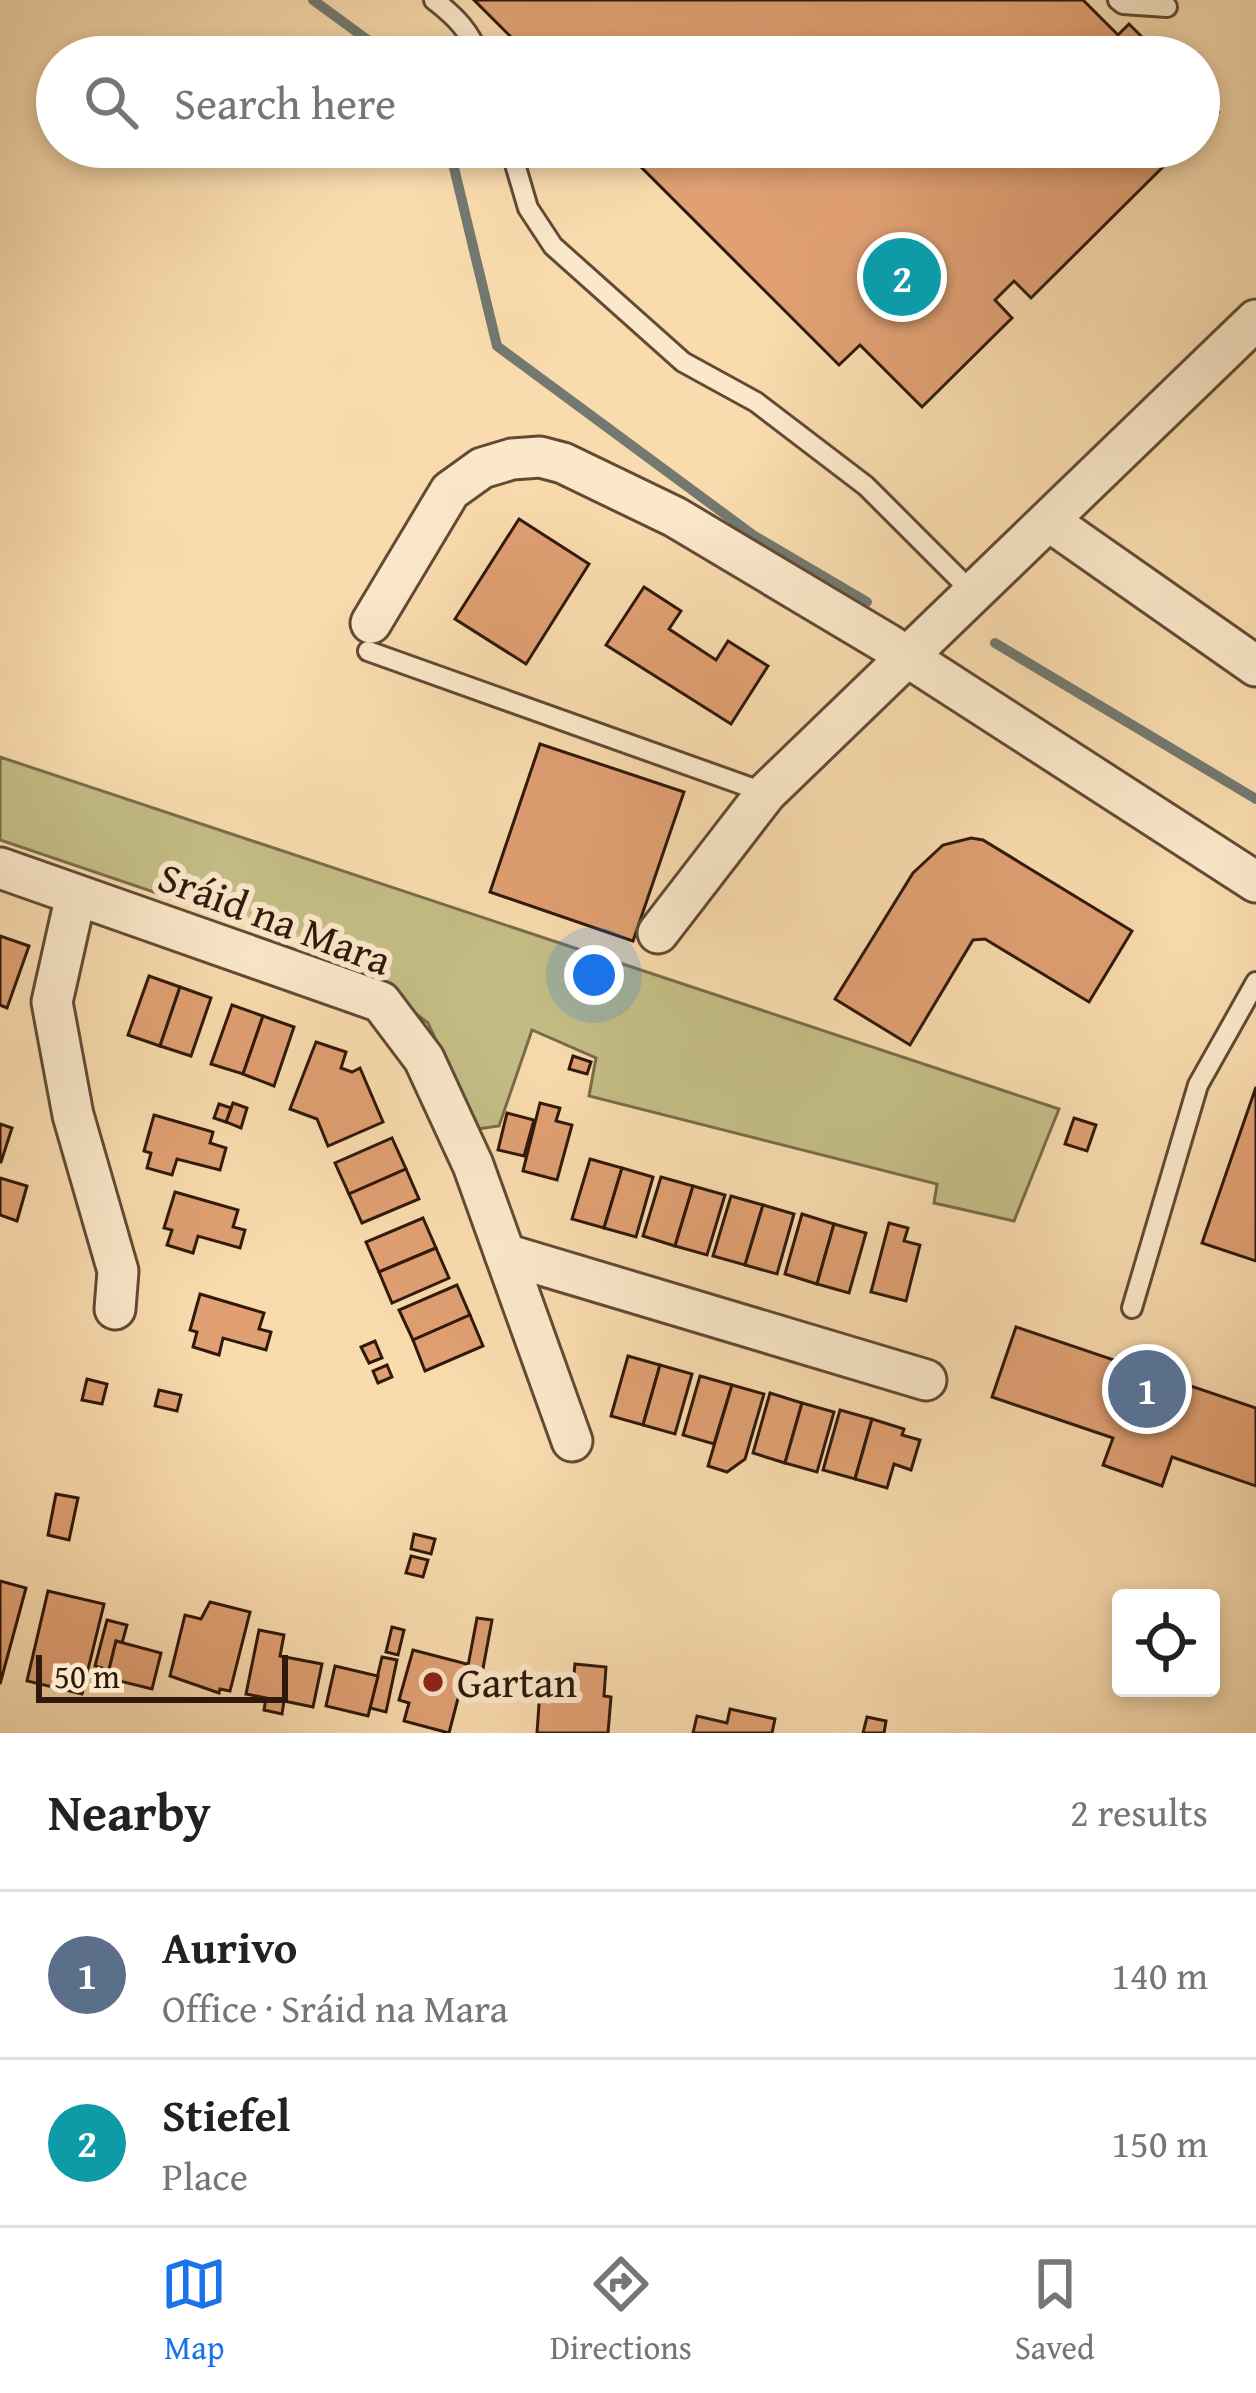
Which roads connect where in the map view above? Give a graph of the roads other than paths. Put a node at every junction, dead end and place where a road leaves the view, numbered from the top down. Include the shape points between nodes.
1 (434, 0) edge
2 (1118, 0) edge
3 (1167, 7) dead end
4 (470, 36) edge
5 (516, 168) edge
6 (1256, 320) edge
7 (1049, 521) junction
8 (974, 595) junction
9 (370, 637) joint
10 (909, 658) junction
11 (1256, 666) edge
12 (766, 793) junction
13 (0, 868) edge
14 (1256, 882) edge
15 (76, 895) junction
16 (658, 934) dead end
17 (1256, 982) edge
18 (505, 1254) junction
19 (1132, 1308) dead end
20 (115, 1309) dead end
21 (926, 1380) dead end
22 (572, 1441) dead end

1 - 4 lane
2 - 3 lane
5 - 8 lane via 528,208 553,247 668,350 772,413 866,486
6 - 7 street
7 - 8 street
7 - 11 street
8 - 10 street
9 - 10 street via 450,491 482,468 540,458 675,517
9 - 12 lane
10 - 12 street
10 - 14 street
12 - 16 street
13 - 15 street, Sráid na Mara
15 - 18 street, Sráid na Mara via 381,1002 424,1059
15 - 20 street via 52,1002 73,1115 118,1271
17 - 19 lane via 1198,1084
18 - 21 street
18 - 22 street, Sráid na Mara

